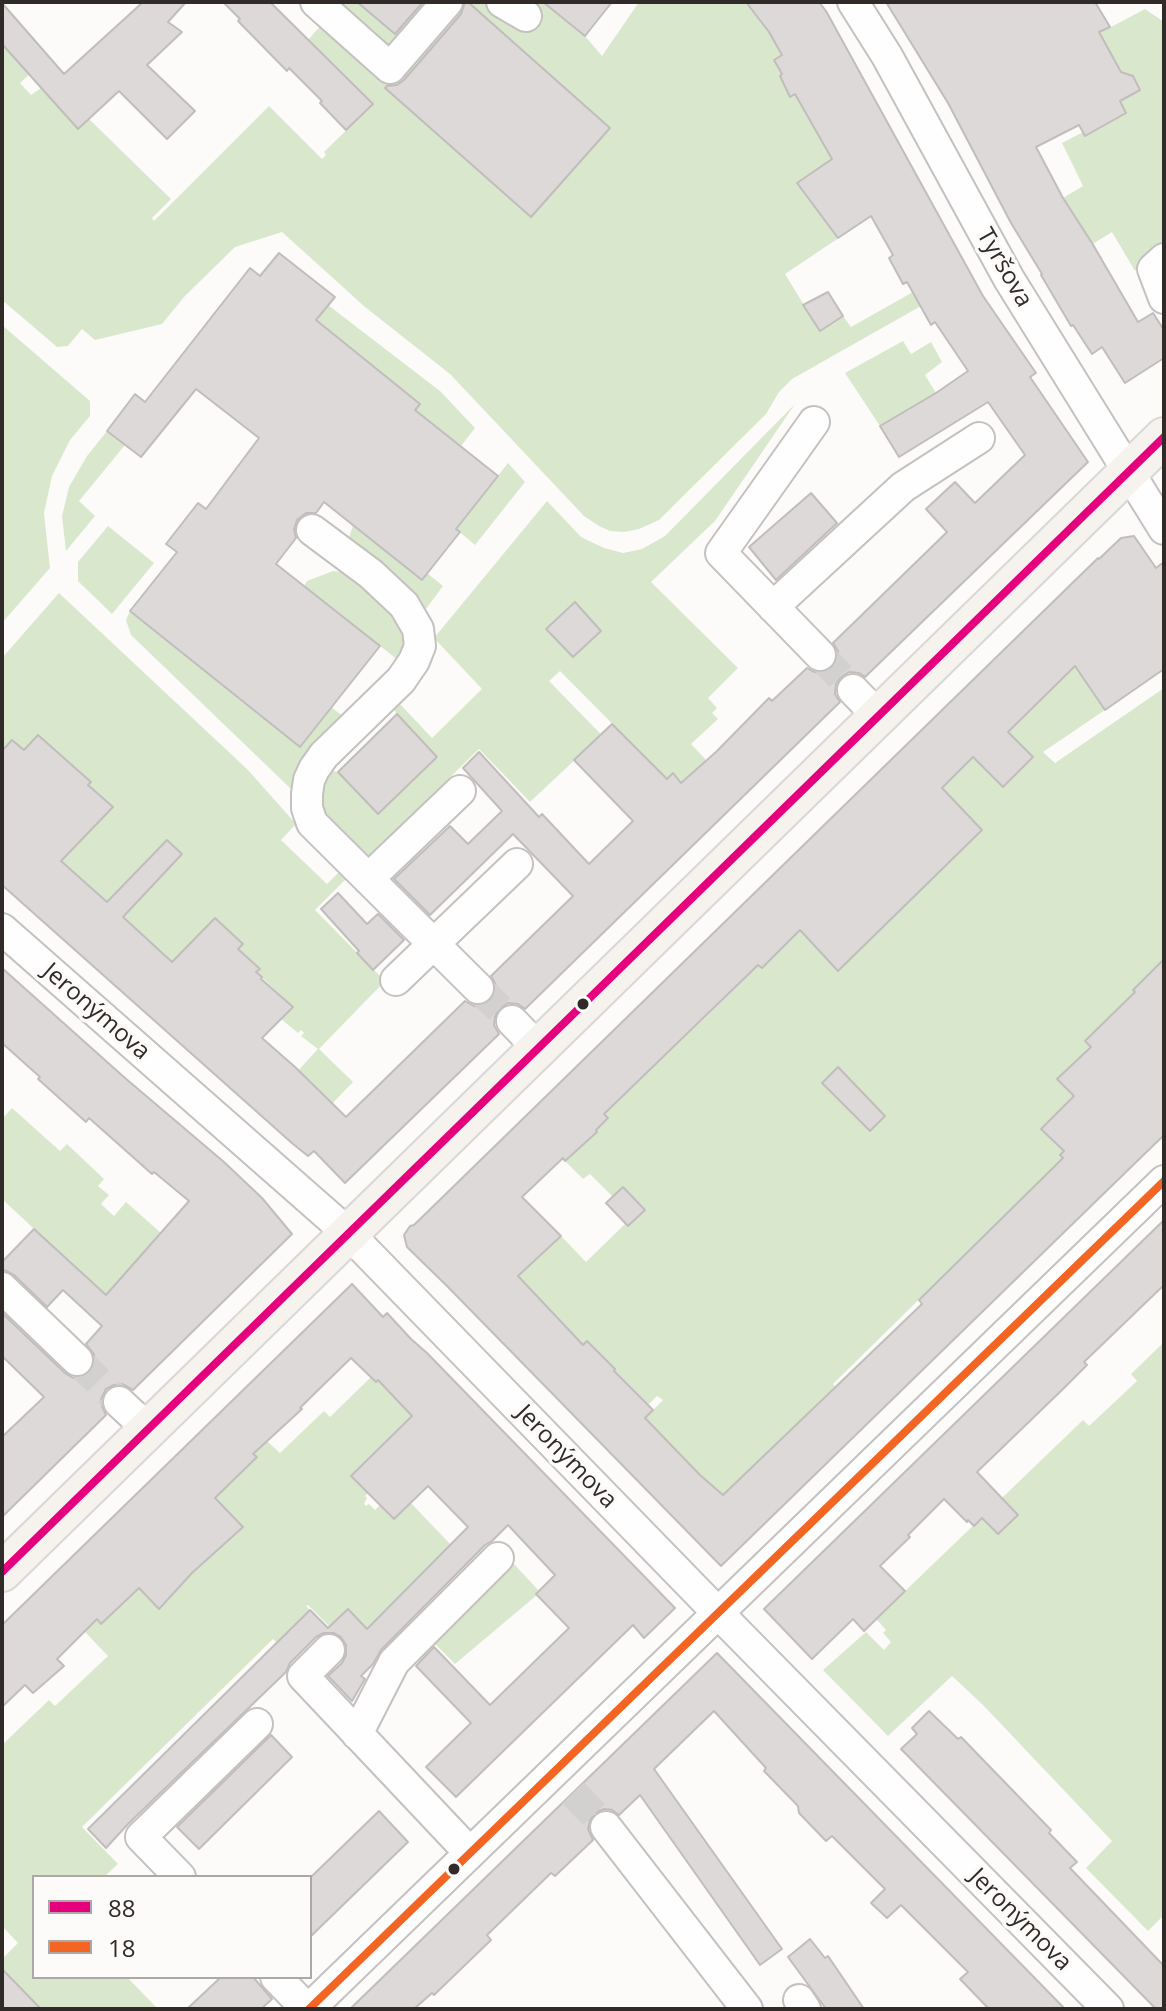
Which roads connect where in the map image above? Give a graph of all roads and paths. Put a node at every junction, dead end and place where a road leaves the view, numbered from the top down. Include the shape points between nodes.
1 (316, 2) edge
2 (447, 2) edge
3 (857, 3) edge
4 (1164, 259) edge
5 (1164, 298) edge
6 (814, 422) dead end
7 (1164, 437) edge
8 (979, 438) dead end
9 (1128, 472) junction
10 (1164, 529) edge
11 (312, 530) dead end
12 (773, 607) junction
13 (820, 655) tunnel mouth
14 (460, 791) dead end
15 (517, 864) dead end
16 (368, 879) junction
17 (2, 929) edge
18 (433, 944) junction
19 (396, 980) dead end
20 (478, 988) tunnel mouth
21 (512, 1021) tunnel mouth
22 (538, 1048) junction
23 (1164, 1181) edge
24 (349, 1234) junction
25 (2, 1288) edge
26 (77, 1360) tunnel mouth
27 (119, 1402) tunnel mouth
28 (148, 1429) junction
29 (498, 1558) dead end
30 (2, 1572) edge
31 (718, 1613) junction
32 (329, 1650) dead end
33 (257, 1724) dead end
34 (357, 1734) junction
35 (606, 1827) tunnel mouth
36 (470, 1853) junction
37 (178, 1875) edge
38 (278, 1979) edge
39 (308, 2009) edge
40 (747, 2009) edge
41 (1108, 2009) edge

1 - 2 street via 390,68
3 - 9 street, Tyršova via 1009,279
4 - 5 street via 1153,269
6 - 12 street via 721,553
7 - 9 main road
8 - 12 street via 903,487
9 - 10 street, Tyršova
9 - 22 main road via 866,703
11 - 16 street via 371,574 404,605 418,629 420,646 401,680 324,755 309,780 312,823
12 - 13 street
14 - 16 street
15 - 18 street
16 - 18 street
17 - 24 street, Jeronýmova
18 - 19 street
18 - 20 street
21 - 22 street
22 - 24 main road
23 - 31 street
24 - 28 main road
24 - 31 street, Jeronýmova
25 - 26 street
27 - 28 street
28 - 30 main road
29 - 34 street via 394,1662
31 - 36 street via 563,1782
31 - 41 street, Jeronýmova
32 - 34 street via 303,1676
33 - 37 street via 141,1837
34 - 36 street
35 - 40 street
36 - 39 street
38 - 39 street

